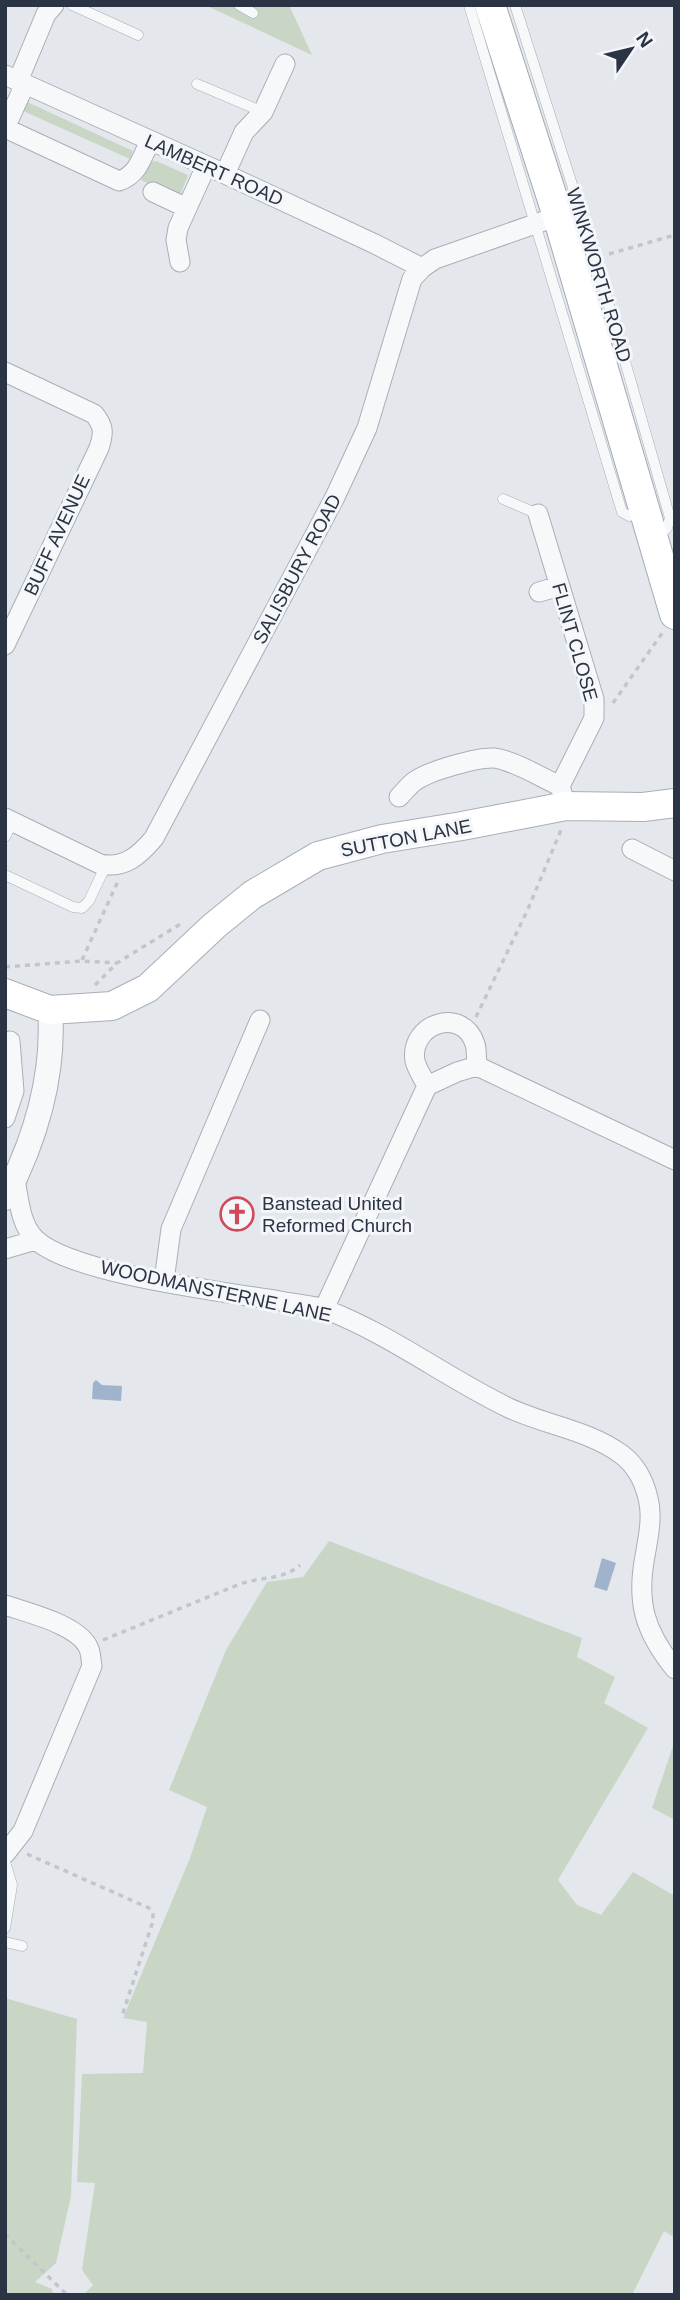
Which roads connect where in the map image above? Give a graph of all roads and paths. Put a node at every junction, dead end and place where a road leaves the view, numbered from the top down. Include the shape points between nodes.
1 (54, 5) edge
2 (72, 5) edge
3 (239, 5) edge
4 (469, 5) edge
5 (490, 5) edge
6 (515, 5) edge
7 (253, 13) dead end
8 (138, 35) dead end
9 (285, 64) dead end
10 (16, 80) edge
11 (198, 83) dead end
12 (262, 112) junction
13 (5, 128) edge
14 (150, 141) junction
15 (206, 166) junction
16 (225, 174) junction
17 (153, 192) dead end
18 (187, 208) junction
19 (547, 221) junction
20 (675, 235) edge
21 (595, 257) junction
22 (180, 261) dead end
23 (422, 268) junction
24 (5, 372) edge
25 (503, 499) dead end
26 (538, 514) joint
27 (653, 541) junction
28 (560, 586) junction
29 (539, 592) dead end
30 (671, 621) edge
31 (5, 645) edge
32 (594, 718) junction
33 (563, 796) junction
34 (400, 797) dead end
35 (675, 803) edge
36 (643, 807) junction
37 (675, 813) edge
38 (8, 825) edge
39 (632, 849) dead end
40 (126, 863) junction
41 (106, 865) junction
42 (675, 871) edge
43 (5, 875) edge
44 (82, 961) junction
45 (117, 963) dead end
46 (5, 967) edge
47 (5, 993) edge
48 (50, 1010) junction
49 (260, 1020) dead end
50 (467, 1030) junction
51 (10, 1041) dead end
52 (477, 1066) junction
53 (427, 1086) junction
54 (14, 1091) junction
55 (44, 1100) junction
56 (5, 1118) edge
57 (675, 1160) edge
58 (10, 1189) edge
59 (36, 1240) junction
60 (5, 1249) edge
61 (164, 1281) junction
62 (324, 1309) junction
63 (300, 1565) dead end
64 (5, 1605) edge
65 (89, 1648) junction
66 (675, 1669) edge
67 (8, 1854) edge
68 (5, 1928) edge
69 (5, 1942) edge
70 (22, 1946) dead end
71 (121, 2015) dead end
72 (5, 2234) edge
73 (67, 2295) edge

1 - 10 street
2 - 8 lane
3 - 7 lane
4 - 19 lane, WINKWORTH ROAD
5 - 19 main road, WINKWORTH ROAD
6 - 21 lane, WINKWORTH ROAD
9 - 12 street
10 - 13 street
10 - 14 street, LAMBERT ROAD
11 - 12 lane
12 - 16 street via 244,132
13 - 14 street via 119,181 136,170
14 - 15 street, LAMBERT ROAD
15 - 16 street, LAMBERT ROAD
15 - 18 street
16 - 23 street, LAMBERT ROAD
17 - 18 street
18 - 22 street via 176,240
19 - 23 street via 442,256
19 - 27 main road, WINKWORTH ROAD
20 - 21 path
21 - 27 lane, WINKWORTH ROAD via 670,518 667,528
23 - 40 street, SALISBURY ROAD via 406,296 372,416 335,497 154,838
24 - 31 street, BUFF AVENUE via 94,414 103,434
25 - 26 lane
26 - 28 street, FLINT CLOSE
27 - 30 main road, WINKWORTH ROAD
28 - 29 street
28 - 32 street, FLINT CLOSE via 594,699
30 - 32 path via 607,710
32 - 33 street, FLINT CLOSE
33 - 34 street via 508,762 493,758 427,774
33 - 36 main road, SUTTON LANE
33 - 48 main road, SUTTON LANE via 462,827 382,839 318,856 252,895 148,988 112,1006
33 - 50 path via 566,819 528,909
35 - 36 main road, SUTTON LANE
36 - 37 main road, SUTTON LANE
38 - 41 street
39 - 42 street
40 - 41 street
40 - 44 path
41 - 43 lane via 82,908
44 - 45 path
44 - 46 path
47 - 48 main road
48 - 55 street via 52,1040
49 - 61 street via 171,1229
50 - 52 street via 475,1044
50 - 53 street via 451,1021 433,1024 421,1034 415,1061
51 - 54 street
52 - 53 street
52 - 57 street
53 - 62 street
54 - 55 street
54 - 56 street
55 - 58 street
58 - 59 street
59 - 60 street
59 - 61 street, WOODMANSTERNE LANE via 78,1262
61 - 62 street, WOODMANSTERNE LANE
62 - 66 street, WOODMANSTERNE LANE via 394,1342 512,1409 584,1434 633,1465 649,1501 640,1594 643,1613 661,1652
63 - 65 path via 290,1574 253,1579
64 - 65 street via 57,1623
65 - 67 street via 92,1666 23,1831
67 - 68 lane via 12,1885
67 - 71 path via 153,1913
69 - 70 lane
72 - 73 path

